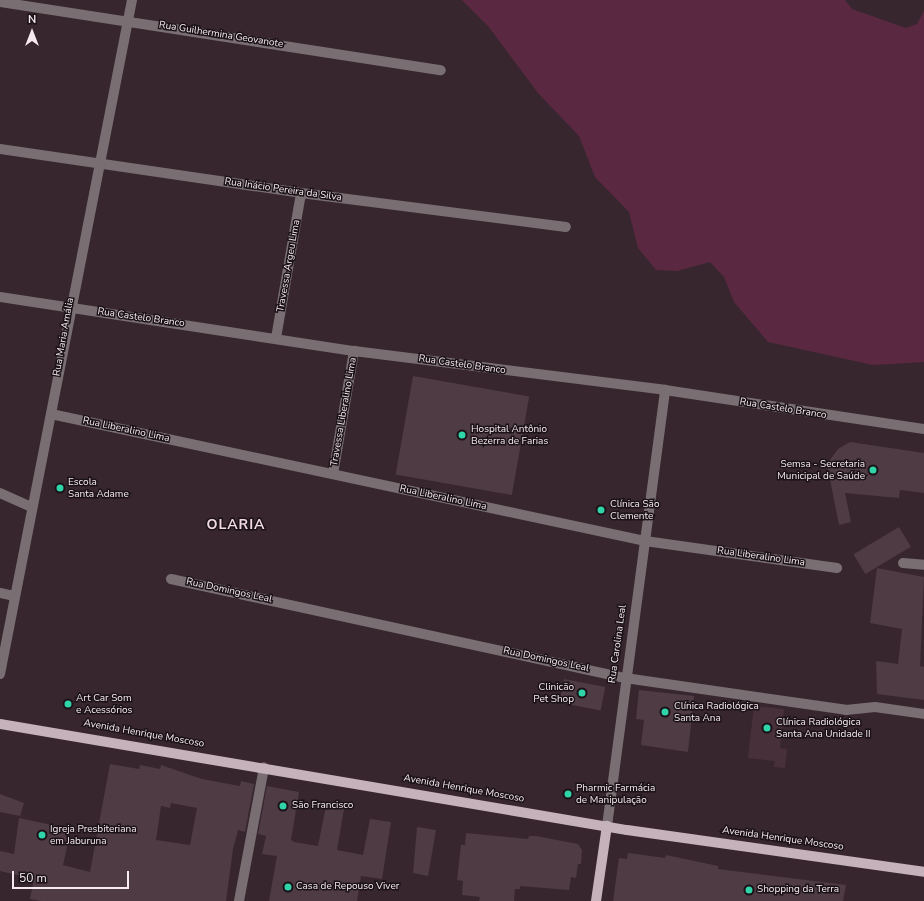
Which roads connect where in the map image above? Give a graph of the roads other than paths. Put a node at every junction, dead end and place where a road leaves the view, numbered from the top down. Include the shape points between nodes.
1 (132, 0) edge
2 (0, 2) edge
3 (126, 20) junction
4 (441, 70) dead end
5 (0, 149) edge
6 (98, 165) junction
7 (301, 193) junction
8 (566, 227) dead end
9 (0, 297) edge
10 (69, 307) junction
11 (276, 338) junction
12 (354, 351) junction
13 (665, 390) junction
14 (51, 414) junction
15 (924, 429) edge
16 (333, 474) junction
17 (0, 493) edge
18 (32, 507) junction
19 (645, 541) junction
20 (903, 563) dead end
21 (924, 565) edge
22 (837, 568) dead end
23 (171, 579) dead end
24 (0, 593) edge
25 (14, 596) junction
26 (0, 674) edge
27 (625, 678) junction
28 (924, 714) edge
29 (0, 724) edge
30 (264, 767) junction
31 (606, 826) junction
32 (924, 872) edge
33 (239, 901) edge
34 (596, 901) edge

1 - 3 street, Rua Maria Amália
2 - 3 street, Rua Guilhermina Geovanote
3 - 4 street, Rua Guilhermina Geovanote
3 - 6 street, Rua Maria Amália
5 - 6 street, Rua Inácio Pereira da Silva
6 - 7 street, Rua Inácio Pereira da Silva
6 - 10 street, Rua Maria Amália
7 - 8 street, Rua Inácio Pereira da Silva
7 - 11 street, Travessa Argeu Lima
9 - 10 street, Rua Castelo Branco
10 - 11 street, Rua Castelo Branco
10 - 14 street, Rua Maria Amália
11 - 12 street, Rua Castelo Branco
12 - 13 street, Rua Castelo Branco
12 - 16 street, Travessa Liberalino Lima
13 - 15 street, Rua Castelo Branco
13 - 19 street, Rua Carolina Leal
14 - 16 street, Rua Liberalino Lima
14 - 18 street, Rua Maria Amália
16 - 19 street, Rua Liberalino Lima
17 - 18 street
18 - 25 street, Rua Maria Amália
19 - 22 street, Rua Liberalino Lima
19 - 27 street, Rua Carolina Leal
20 - 21 street
23 - 27 street, Rua Domingos Leal
24 - 25 street
25 - 26 street, Rua Maria Amália
27 - 28 street, Rua Domingos Leal via 846,710 875,707
27 - 31 street, Rua Carolina Leal
29 - 30 main road, Avenida Henrique Moscoso
30 - 31 main road, Avenida Henrique Moscoso
30 - 33 street
31 - 32 main road, Avenida Henrique Moscoso
31 - 34 main road, Rua Carolina Leal

